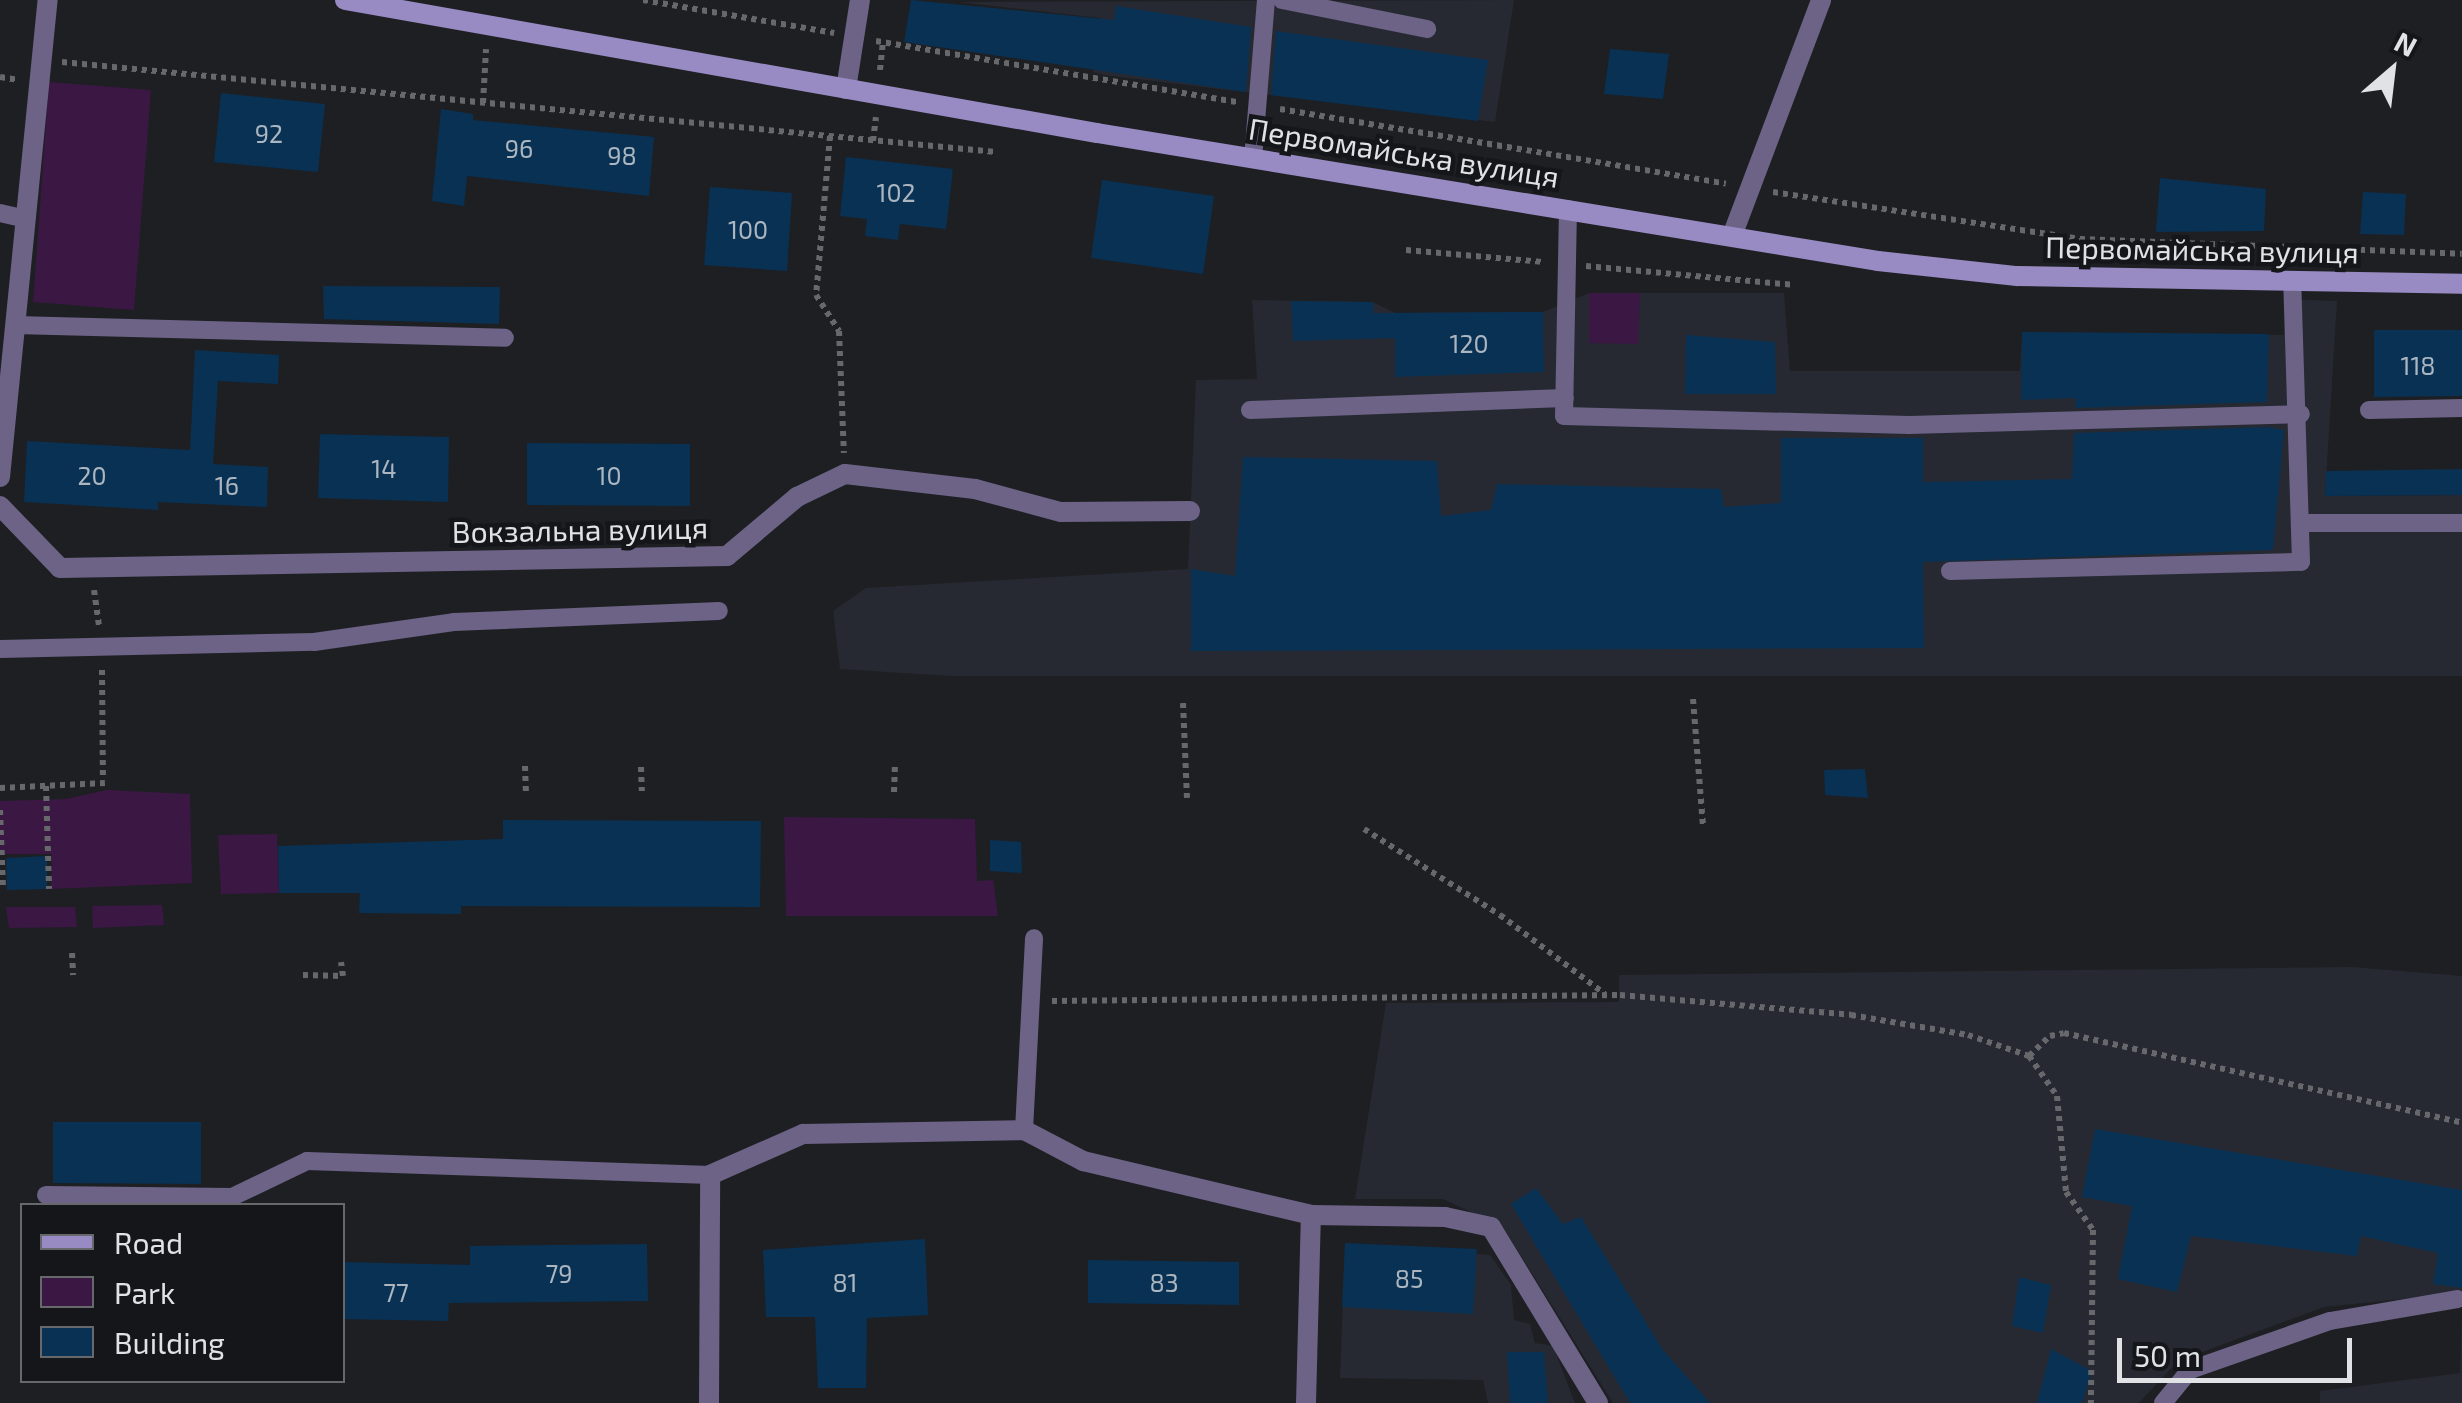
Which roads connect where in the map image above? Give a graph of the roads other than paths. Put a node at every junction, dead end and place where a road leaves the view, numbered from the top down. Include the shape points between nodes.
1 (48, 0) edge
2 (345, 0) edge
3 (860, 0) edge
4 (1266, 0) edge
5 (1282, 0) edge
6 (1821, 0) edge
7 (1427, 28) dead end
8 (846, 89) junction
9 (1253, 158) junction
10 (1568, 209) junction
11 (0, 213) edge
12 (26, 218) junction
13 (1732, 236) junction
14 (2292, 280) junction
15 (2462, 284) edge
16 (15, 325) junction
17 (505, 338) dead end
18 (1565, 398) junction
19 (2462, 408) edge
20 (1250, 410) dead end
21 (2369, 410) dead end
22 (2301, 414) junction
23 (0, 476) edge
24 (0, 506) edge
25 (1190, 511) dead end
26 (2462, 522) edge
27 (2301, 523) junction
28 (1950, 571) dead end
29 (718, 611) dead end
30 (0, 649) edge
31 (1034, 938) dead end
32 (1024, 1130) junction
33 (710, 1175) junction
34 (46, 1195) dead end
35 (1311, 1215) junction
36 (2456, 1299) dead end
37 (709, 1403) edge
38 (1306, 1403) edge
39 (1598, 1403) edge
40 (2163, 1403) edge

1 - 12 street
2 - 8 street, Первомайська вулиця
3 - 8 street
4 - 9 lane
5 - 7 lane
6 - 13 street
8 - 9 street, Первомайська вулиця
9 - 10 street, Первомайська вулиця
10 - 13 street, Первомайська вулиця
10 - 18 lane
11 - 12 lane
12 - 16 street
13 - 14 street, Первомайська вулиця via 2017,276
14 - 15 street, Первомайська вулиця
14 - 22 lane
16 - 17 lane
16 - 23 street
18 - 20 lane
18 - 22 lane via 1564,416 1909,425
19 - 21 lane
22 - 27 lane
24 - 25 street, Вокзальна вулиця via 60,568 726,556 797,497 845,474 975,488 1060,512
26 - 27 lane
27 - 28 lane via 2301,562
29 - 30 lane via 454,622 314,642
31 - 32 lane
32 - 33 street via 804,1134
32 - 35 street via 1083,1162
33 - 34 lane via 307,1161 232,1197
33 - 37 street
35 - 38 street
35 - 39 street via 1445,1217 1490,1226
36 - 40 lane via 2330,1321 2190,1370

